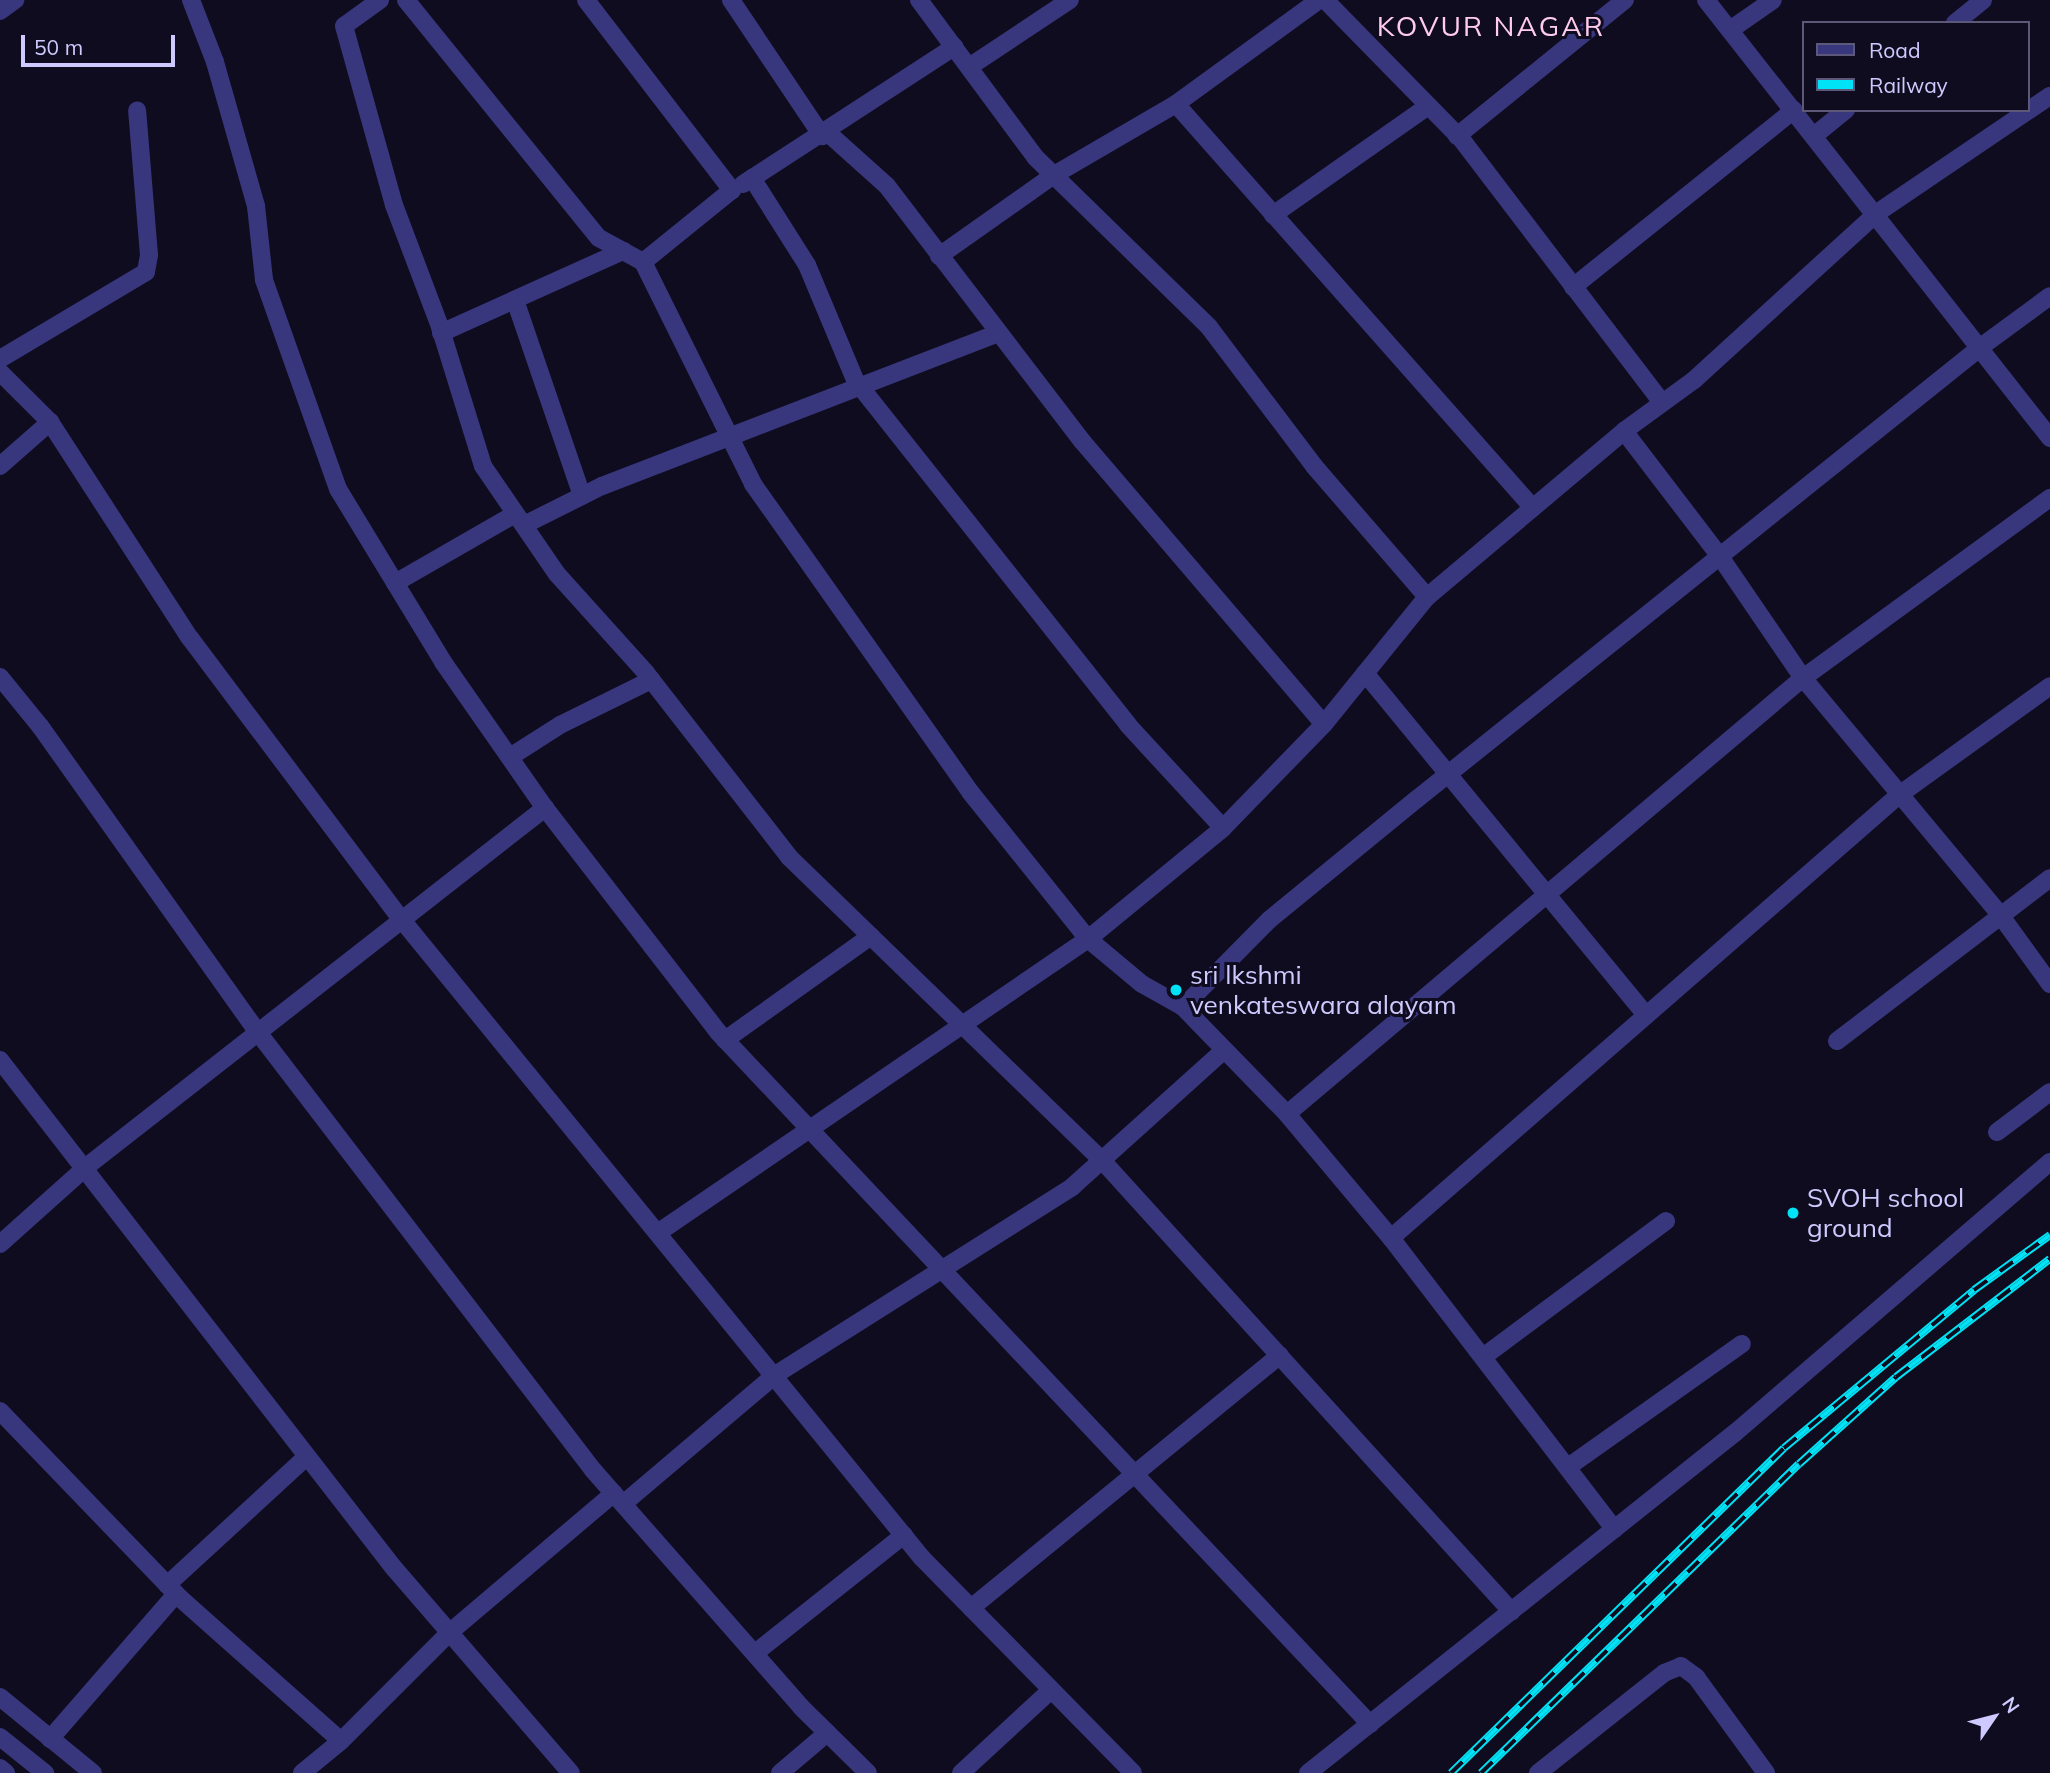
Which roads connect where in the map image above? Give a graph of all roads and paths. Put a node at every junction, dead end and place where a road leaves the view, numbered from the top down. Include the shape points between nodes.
1 (15, 0) edge
2 (191, 0) edge
3 (380, 0) edge
4 (406, 0) edge
5 (586, 0) edge
6 (731, 0) edge
7 (919, 0) edge
8 (1070, 0) edge
9 (1319, 0) edge
10 (1325, 0) edge
11 (1625, 0) edge
12 (1706, 0) edge
13 (1773, 0) edge
14 (1983, 0) edge
15 (0, 11) edge
16 (1957, 21) edge
17 (1730, 30) junction
18 (954, 47) junction
19 (969, 67) junction
20 (2050, 96) edge
21 (1176, 104) junction
22 (1428, 106) junction
23 (136, 110) dead end
24 (1794, 110) junction
25 (2029, 110) edge
26 (1844, 112) edge
27 (2026, 112) edge
28 (825, 134) junction
29 (1815, 135) junction
30 (1457, 136) junction
31 (1054, 175) junction
32 (752, 178) junction
33 (732, 190) junction
34 (1877, 213) junction
35 (1273, 215) junction
36 (622, 251) junction
37 (939, 256) junction
38 (643, 262) junction
39 (1573, 287) junction
40 (2050, 296) edge
41 (514, 300) junction
42 (441, 333) junction
43 (996, 334) junction
44 (1982, 346) junction
45 (1, 371) edge
46 (859, 385) junction
47 (1662, 403) junction
48 (50, 422) junction
49 (1624, 431) junction
50 (728, 437) junction
51 (2050, 438) edge
52 (0, 466) edge
53 (582, 496) junction
54 (2050, 498) edge
55 (1533, 508) junction
56 (519, 519) junction
57 (1721, 558) junction
58 (395, 583) junction
59 (1427, 597) junction
60 (1366, 673) junction
61 (0, 677) edge
62 (1803, 678) junction
63 (651, 680) junction
64 (2050, 686) edge
65 (1324, 724) junction
66 (510, 757) junction
67 (1449, 773) junction
68 (1899, 795) junction
69 (545, 808) junction
70 (1223, 828) junction
71 (2050, 878) edge
72 (1544, 894) junction
73 (2001, 916) junction
74 (402, 920) junction
75 (871, 936) junction
76 (1088, 939) junction
77 (2050, 984) edge
78 (1182, 1007) junction
79 (1646, 1016) junction
80 (961, 1023) junction
81 (257, 1031) junction
82 (725, 1040) junction
83 (1836, 1041) dead end
84 (1224, 1050) junction
85 (0, 1060) edge
86 (2050, 1092) edge
87 (1287, 1114) junction
88 (809, 1128) junction
89 (1997, 1132) dead end
90 (1104, 1162) junction
91 (2050, 1162) edge
92 (86, 1167) junction
93 (1666, 1221) dead end
94 (659, 1232) junction
95 (1391, 1238) junction
96 (0, 1244) edge
97 (945, 1270) junction
98 (1742, 1344) dead end
99 (1280, 1355) junction
100 (1483, 1357) junction
101 (775, 1375) junction
102 (0, 1411) edge
103 (306, 1457) junction
104 (1568, 1468) junction
105 (1139, 1475) junction
106 (619, 1498) junction
107 (1614, 1529) junction
108 (904, 1535) junction
109 (172, 1590) junction
110 (971, 1608) junction
111 (1512, 1612) junction
112 (449, 1633) junction
113 (755, 1653) junction
114 (1051, 1690) junction
115 (0, 1697) edge
116 (1370, 1724) junction
117 (827, 1733) junction
118 (0, 1737) edge
119 (50, 1739) junction
120 (341, 1741) junction
121 (1560, 1766) edge
122 (0, 1768) edge
123 (6, 1773) edge
124 (45, 1773) edge
125 (93, 1773) edge
126 (302, 1773) edge
127 (571, 1773) edge
128 (780, 1773) edge
129 (868, 1773) edge
130 (961, 1773) edge
131 (1133, 1773) edge
132 (1308, 1773) edge
133 (1538, 1773) edge
134 (1766, 1773) edge

1 - 15 street
2 - 58 street via 215,62 256,205 264,280 338,489
3 - 42 street via 344,26 394,205
4 - 36 street via 599,238
5 - 33 street
6 - 28 street
7 - 18 street
8 - 19 street
9 - 21 street
10 - 22 street
11 - 30 street
12 - 17 street
13 - 17 street
14 - 16 street
17 - 24 street
18 - 19 street
18 - 28 street
19 - 31 street
20 - 25 street
21 - 31 street
21 - 35 street
22 - 30 street
22 - 35 street
23 - 45 street via 149,255 146,272
24 - 29 street
24 - 39 street
26 - 29 street
27 - 34 street
28 - 32 street
28 - 37 street via 887,186
29 - 34 street
30 - 39 street
31 - 37 street
31 - 59 street via 1209,327 1314,466
32 - 33 street
32 - 46 street via 807,265
33 - 38 street
34 - 44 street
34 - 47 street via 1694,380
35 - 55 street
36 - 38 street
36 - 41 street
37 - 43 street
38 - 50 street
39 - 47 street
40 - 44 street
41 - 42 street
41 - 53 street
42 - 56 street via 483,466
43 - 46 street
43 - 65 street
44 - 51 street
44 - 57 street
45 - 48 street
46 - 50 street
46 - 70 street via 1128,725
47 - 49 street
48 - 52 street
48 - 74 street via 190,638
49 - 55 street
49 - 57 street
50 - 53 street
50 - 76 street via 753,484 902,699
53 - 56 street
54 - 62 street
55 - 59 street
56 - 58 street
56 - 63 street via 557,574
57 - 62 street
57 - 67 street
58 - 66 street
59 - 60 street
60 - 65 street
60 - 67 street
61 - 81 street via 40,726
62 - 68 street
62 - 72 street via 1664,799
63 - 66 street via 560,725
63 - 75 street via 789,857
64 - 68 street
65 - 70 street
66 - 69 street
67 - 72 street
67 - 78 street via 1269,920
68 - 73 street
68 - 79 street
69 - 74 street
69 - 82 street
70 - 76 street
71 - 73 street
72 - 79 street
72 - 87 street
73 - 77 street
73 - 83 street
74 - 81 street
74 - 94 street
75 - 80 street
75 - 82 street
76 - 78 street via 1142,984
76 - 80 street
78 - 84 street
79 - 95 street
80 - 88 street
80 - 90 street
81 - 92 street
81 - 106 street
82 - 88 street
84 - 87 street
84 - 90 street
85 - 92 street
86 - 89 street
87 - 95 street
88 - 94 street
88 - 97 street
90 - 97 street
90 - 99 street
91 - 107 street via 1813,1367
92 - 96 street
92 - 103 street
93 - 100 street
94 - 101 street
95 - 100 street
97 - 101 street
97 - 105 street
98 - 104 street
99 - 105 street
99 - 111 street
100 - 104 street
101 - 106 street
101 - 108 street
102 - 109 street
103 - 109 street
103 - 112 street
104 - 107 street
105 - 110 street
105 - 116 street
106 - 112 street
106 - 113 street
107 - 111 street
108 - 110 street
108 - 113 street
109 - 119 street
109 - 120 street
110 - 114 street
111 - 116 street
112 - 120 street
112 - 127 street
113 - 117 street
114 - 130 street
114 - 131 street
115 - 119 street
116 - 132 street
117 - 128 street
117 - 129 street
118 - 124 street
119 - 125 street
120 - 126 street
121 - 133 street
121 - 134 street via 1664,1673 1681,1666 1696,1677
122 - 123 street

